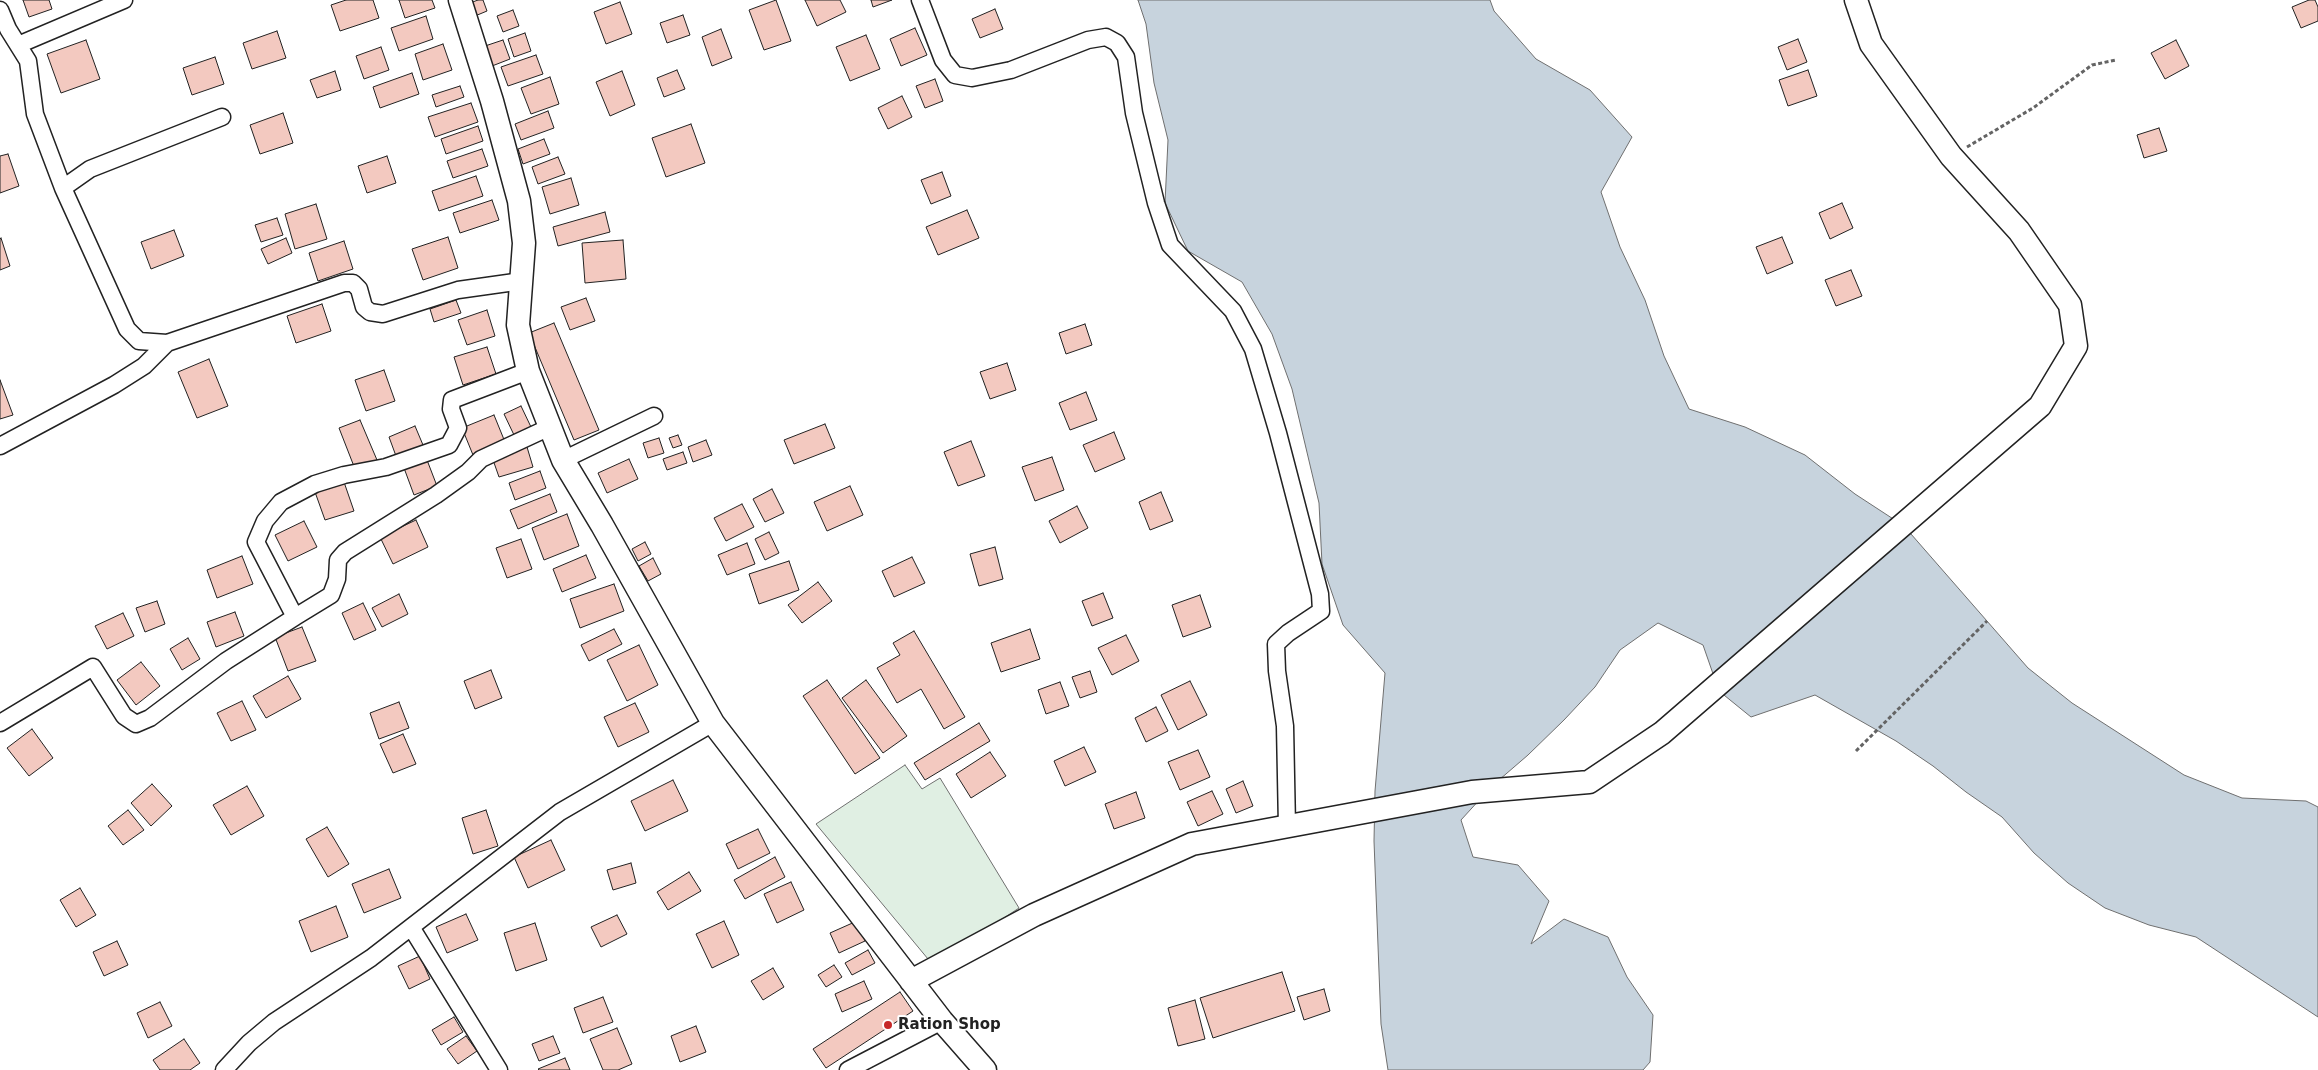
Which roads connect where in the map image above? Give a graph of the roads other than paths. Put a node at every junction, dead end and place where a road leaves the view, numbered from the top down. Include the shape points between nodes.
1 (124, 0) edge
2 (460, 0) edge
3 (920, 0) edge
4 (1856, 0) edge
5 (0, 10) edge
6 (18, 45) junction
7 (222, 117) dead end
8 (64, 188) junction
9 (522, 281) junction
10 (167, 342) junction
11 (528, 371) junction
12 (654, 416) dead end
13 (550, 427) junction
14 (0, 446) edge
15 (563, 460) junction
16 (294, 616) junction
17 (713, 722) junction
18 (0, 723) edge
19 (1287, 827) junction
20 (411, 928) junction
21 (911, 980) junction
22 (942, 1021) junction
23 (224, 1070) edge
24 (499, 1070) edge
25 (848, 1070) edge
26 (985, 1070) edge

1 - 6 street
2 - 9 main road via 520,201 524,244
3 - 19 street via 943,60 956,75 972,78 1011,70 1078,44 1106,37 1117,43 1126,57 1134,113 1170,245 1233,311 1253,348 1320,594 1321,611 1276,644 1285,726
4 - 19 main road via 1871,44 1951,156 2019,231 2070,305 2076,346 2040,406 1662,733 1590,782 1472,792
5 - 6 street
6 - 8 street via 28,61 36,114
7 - 8 street via 90,169
8 - 10 street via 127,329 140,341
9 - 10 street via 458,290 383,314 370,312 364,307 353,283 344,283
9 - 11 main road via 517,316
10 - 14 street via 144,366 114,385
11 - 13 main road
11 - 16 street via 452,400 451,409 458,428 449,445 386,467 315,484 281,502 265,521 256,542
12 - 15 street
13 - 15 main road
13 - 16 street via 481,460 436,494 345,552 338,560 331,595
15 - 17 main road
16 - 18 street via 226,661 150,718 136,724 124,716 94,666
17 - 20 street via 560,812
17 - 21 main road
19 - 21 main road via 1192,844 1034,915
20 - 23 street via 274,1022
20 - 24 street
21 - 22 main road
22 - 25 street
22 - 26 main road

